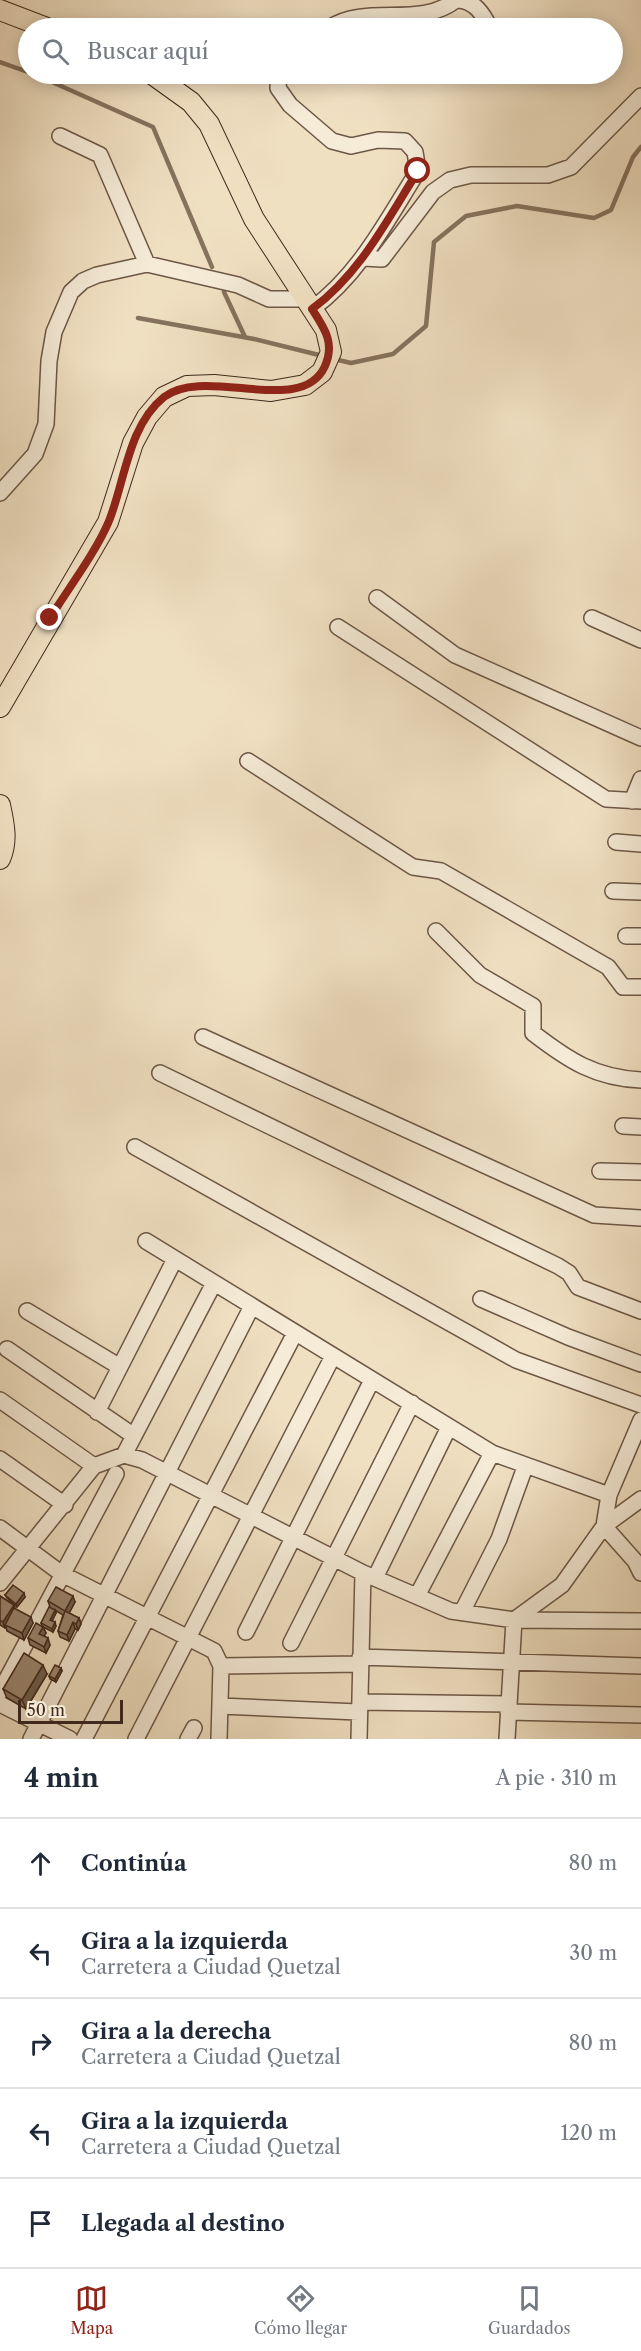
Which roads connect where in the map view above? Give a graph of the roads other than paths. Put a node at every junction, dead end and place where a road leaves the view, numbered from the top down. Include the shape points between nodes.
1 (457, 0) edge
2 (0, 10) edge
3 (20, 18) edge
4 (356, 18) edge
5 (384, 18) edge
6 (435, 18) edge
7 (484, 18) edge
8 (166, 84) edge
9 (278, 84) edge
10 (641, 96) edge
11 (60, 136) dead end
12 (363, 258) junction
13 (147, 264) junction
14 (308, 304) junction
15 (0, 493) edge
16 (377, 598) dead end
17 (592, 618) dead end
18 (338, 627) dead end
19 (641, 640) edge
20 (0, 707) edge
21 (641, 738) edge
22 (248, 761) dead end
23 (641, 779) edge
24 (637, 801) edge
25 (0, 805) edge
26 (616, 842) dead end
27 (641, 844) edge
28 (0, 859) edge
29 (614, 891) dead end
30 (641, 892) edge
31 (436, 931) dead end
32 (641, 987) edge
33 (203, 1037) dead end
34 (160, 1073) dead end
35 (641, 1080) edge
36 (622, 1126) dead end
37 (641, 1127) edge
38 (135, 1147) dead end
39 (600, 1171) dead end
40 (641, 1172) edge
41 (641, 1218) edge
42 (146, 1241) dead end
43 (176, 1259) junction
44 (214, 1283) junction
45 (481, 1299) dead end
46 (252, 1306) junction
47 (27, 1311) dead end
48 (641, 1311) edge
49 (295, 1333) junction
50 (7, 1349) dead end
51 (333, 1356) junction
52 (641, 1364) edge
53 (120, 1367) junction
54 (372, 1380) junction
55 (0, 1400) edge
56 (412, 1403) junction
57 (641, 1405) edge
58 (97, 1412) junction
59 (641, 1420) edge
60 (449, 1427) junction
61 (134, 1436) junction
62 (492, 1453) junction
63 (124, 1455) junction
64 (0, 1459) edge
65 (94, 1466) junction
66 (525, 1467) junction
67 (167, 1472) junction
68 (116, 1474) dead end
69 (211, 1495) junction
70 (609, 1495) junction
71 (641, 1499) edge
72 (64, 1504) junction
73 (251, 1515) junction
74 (604, 1526) junction
75 (0, 1528) edge
76 (292, 1537) junction
77 (28, 1550) junction
78 (335, 1558) junction
79 (639, 1564) edge
80 (62, 1574) junction
81 (369, 1576) junction
82 (0, 1583) edge
83 (104, 1596) junction
84 (417, 1596) junction
85 (462, 1612) junction
86 (147, 1619) junction
87 (513, 1620) junction
88 (641, 1621) edge
89 (246, 1632) dead end
90 (187, 1640) junction
91 (291, 1643) dead end
92 (360, 1660) junction
93 (510, 1664) junction
94 (221, 1666) junction
95 (641, 1666) edge
96 (0, 1692) edge
97 (0, 1704) edge
98 (220, 1706) junction
99 (359, 1707) junction
100 (508, 1708) junction
101 (641, 1715) edge
102 (39, 1724) junction
103 (31, 1739) edge
104 (70, 1739) edge
105 (84, 1739) edge
106 (136, 1739) edge
107 (219, 1739) edge
108 (359, 1739) edge
109 (507, 1739) edge

1 - 6 street
1 - 7 street via 469,1
2 - 3 main road
4 - 5 street
8 - 14 main road via 191,102 208,124 254,219
9 - 12 street via 290,105 332,141 351,146 378,140 405,141 415,152 418,171
10 - 12 street via 571,167 548,175 471,175 450,180 433,192 382,259
11 - 13 street via 100,155
12 - 14 street via 335,291
13 - 14 street via 238,285 269,299
13 - 15 street via 97,275 71,292 54,332 45,424 35,454
14 - 20 main road via 329,336 331,352 313,381 271,391 187,386 164,397 147,417 134,443 108,522
16 - 21 street via 455,655
17 - 19 street
18 - 24 street via 606,799
22 - 32 street via 413,867 441,871 608,967 622,987
23 - 24 street
25 - 28 main road via 5,839
26 - 27 street
29 - 30 street
31 - 35 street via 480,975 533,1006 533,1033 569,1061 615,1078
33 - 41 street via 594,1215
34 - 48 street via 558,1266 578,1287
36 - 37 street
38 - 57 street via 516,1360
39 - 40 street
42 - 43 street
43 - 44 street
43 - 53 street
44 - 46 street
44 - 61 street
45 - 52 street
46 - 49 street
46 - 67 street
47 - 53 street
49 - 51 street
49 - 69 street
50 - 58 street
51 - 54 street
51 - 73 street
53 - 58 street
54 - 56 street
54 - 76 street
55 - 65 street
56 - 60 street
56 - 78 street
58 - 61 street
59 - 70 street
60 - 62 street
60 - 81 street
61 - 63 street
62 - 66 street
62 - 84 street
63 - 65 street
63 - 67 street
64 - 72 street
65 - 72 street
66 - 70 street
66 - 85 street via 499,1539
67 - 69 street
67 - 83 street
68 - 80 street
69 - 73 street
69 - 86 street
70 - 74 street
71 - 74 street
72 - 77 street
73 - 76 street
73 - 90 street
74 - 79 street
74 - 87 street via 562,1585
75 - 77 street
76 - 78 street
76 - 89 street
77 - 80 street
77 - 82 street
78 - 81 street
78 - 91 street
80 - 83 street
80 - 96 street
81 - 84 street
81 - 92 street
83 - 86 street
83 - 102 street
84 - 85 street
85 - 87 street
86 - 90 street
86 - 105 street
87 - 88 street
87 - 93 street
90 - 94 street via 214,1651
90 - 106 street
92 - 93 street
92 - 94 street
92 - 99 street
93 - 95 street
93 - 100 street
94 - 98 street
97 - 102 street
98 - 99 street
98 - 107 street
99 - 100 street
99 - 108 street
100 - 101 street
100 - 109 street
102 - 103 street
102 - 104 street

